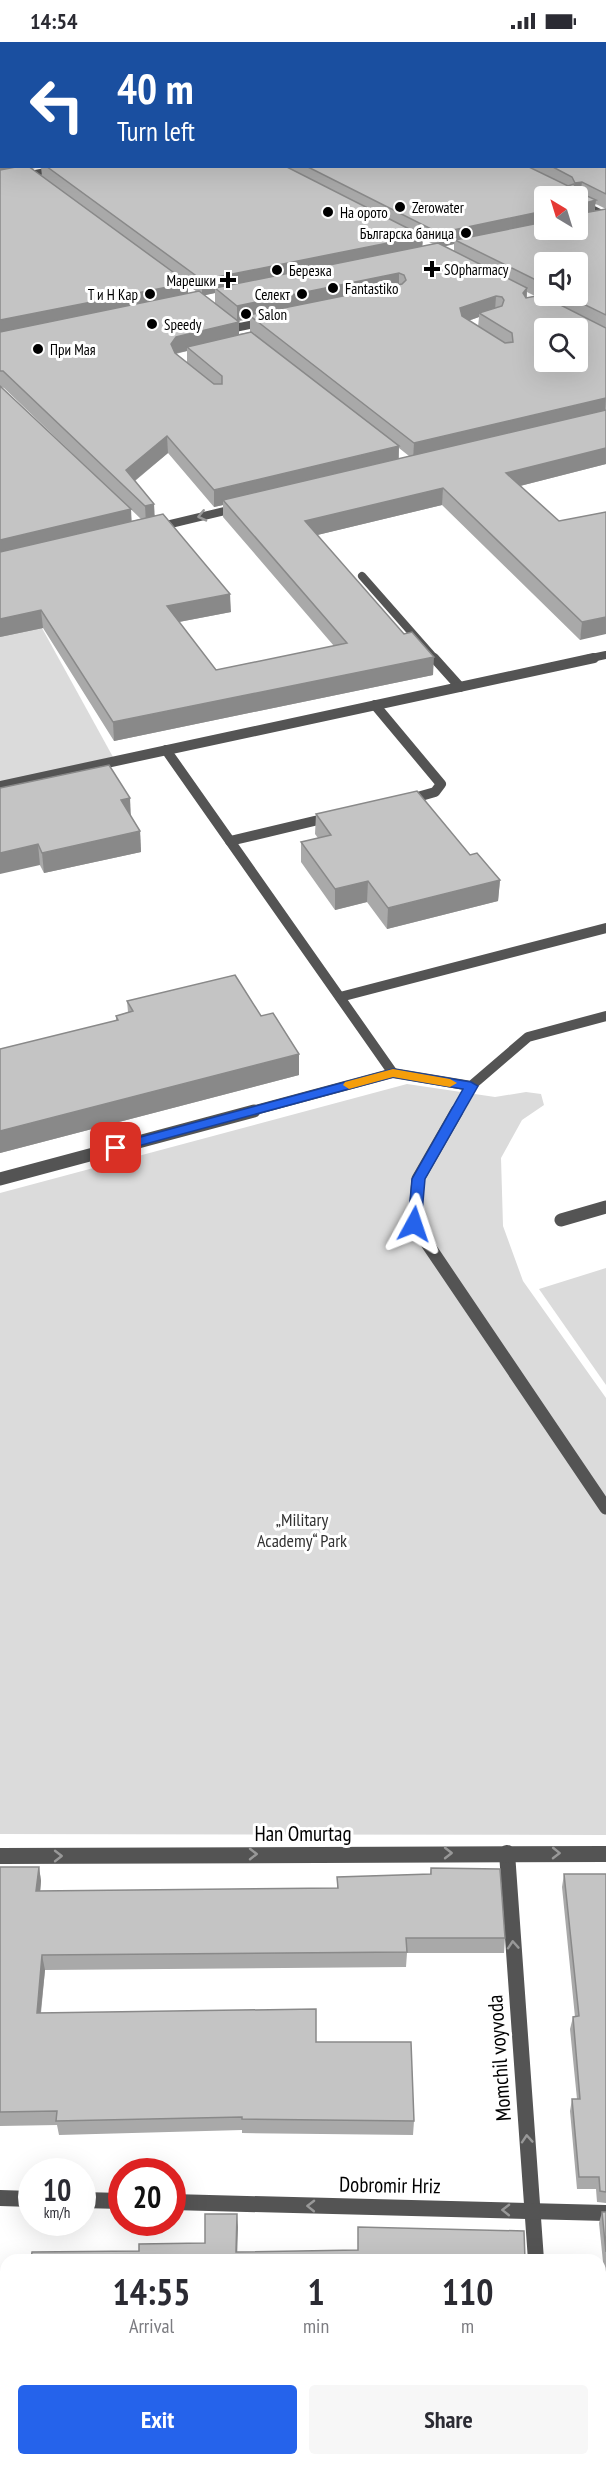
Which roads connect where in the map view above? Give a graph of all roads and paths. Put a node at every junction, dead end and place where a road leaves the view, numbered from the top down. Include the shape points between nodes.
1 (21, 168) edge
2 (60, 168) edge
3 (31, 174) junction
4 (0, 180) edge
5 (40, 181) edge
6 (588, 206) edge
7 (606, 215) edge
8 (273, 320) edge
9 (226, 321) edge
10 (235, 328) junction
11 (243, 334) edge
12 (244, 506) edge
13 (144, 530) edge
14 (362, 576) dead end
15 (606, 655) edge
16 (460, 687) junction
17 (375, 705) junction
18 (166, 750) junction
19 (0, 786) edge
20 (393, 803) edge
21 (347, 814) edge
22 (230, 841) junction
23 (606, 928) edge
24 (340, 997) junction
25 (606, 1016) edge
26 (393, 1073) junction
27 (471, 1086) junction
28 (0, 1179) edge
29 (606, 1207) edge
30 (561, 1220) dead end
31 (606, 1508) edge
32 (507, 1853) junction
33 (606, 1854) edge
34 (0, 1856) edge
35 (0, 2198) edge
36 (18, 2199) edge
37 (186, 2202) edge
38 (533, 2211) junction
39 (606, 2213) edge
40 (536, 2254) edge

1 - 3 street
2 - 3 street
3 - 4 street
3 - 5 street
6 - 7 street
8 - 10 street
9 - 10 street
10 - 11 street
12 -> 13 street
14 - 16 street
15 - 16 street
16 - 17 street
17 - 18 street
17 - 20 street via 441,784 435,792
18 - 19 street
18 - 22 street
21 - 22 street
22 - 24 street
23 - 24 street
24 - 26 street
25 - 27 street via 528,1037
26 - 27 street
26 - 28 street
27 - 31 street via 418,1179 414,1224
29 - 30 street
32 -> 33 street, Han Omurtag
34 -> 32 street, Han Omurtag
38 -> 32 street, Momchil voyvoda
35 - 36 street
38 -> 37 street, Dobromir Hriz
38 - 39 street, Dobromir Hriz
38 - 40 street, Momchil voyvoda

